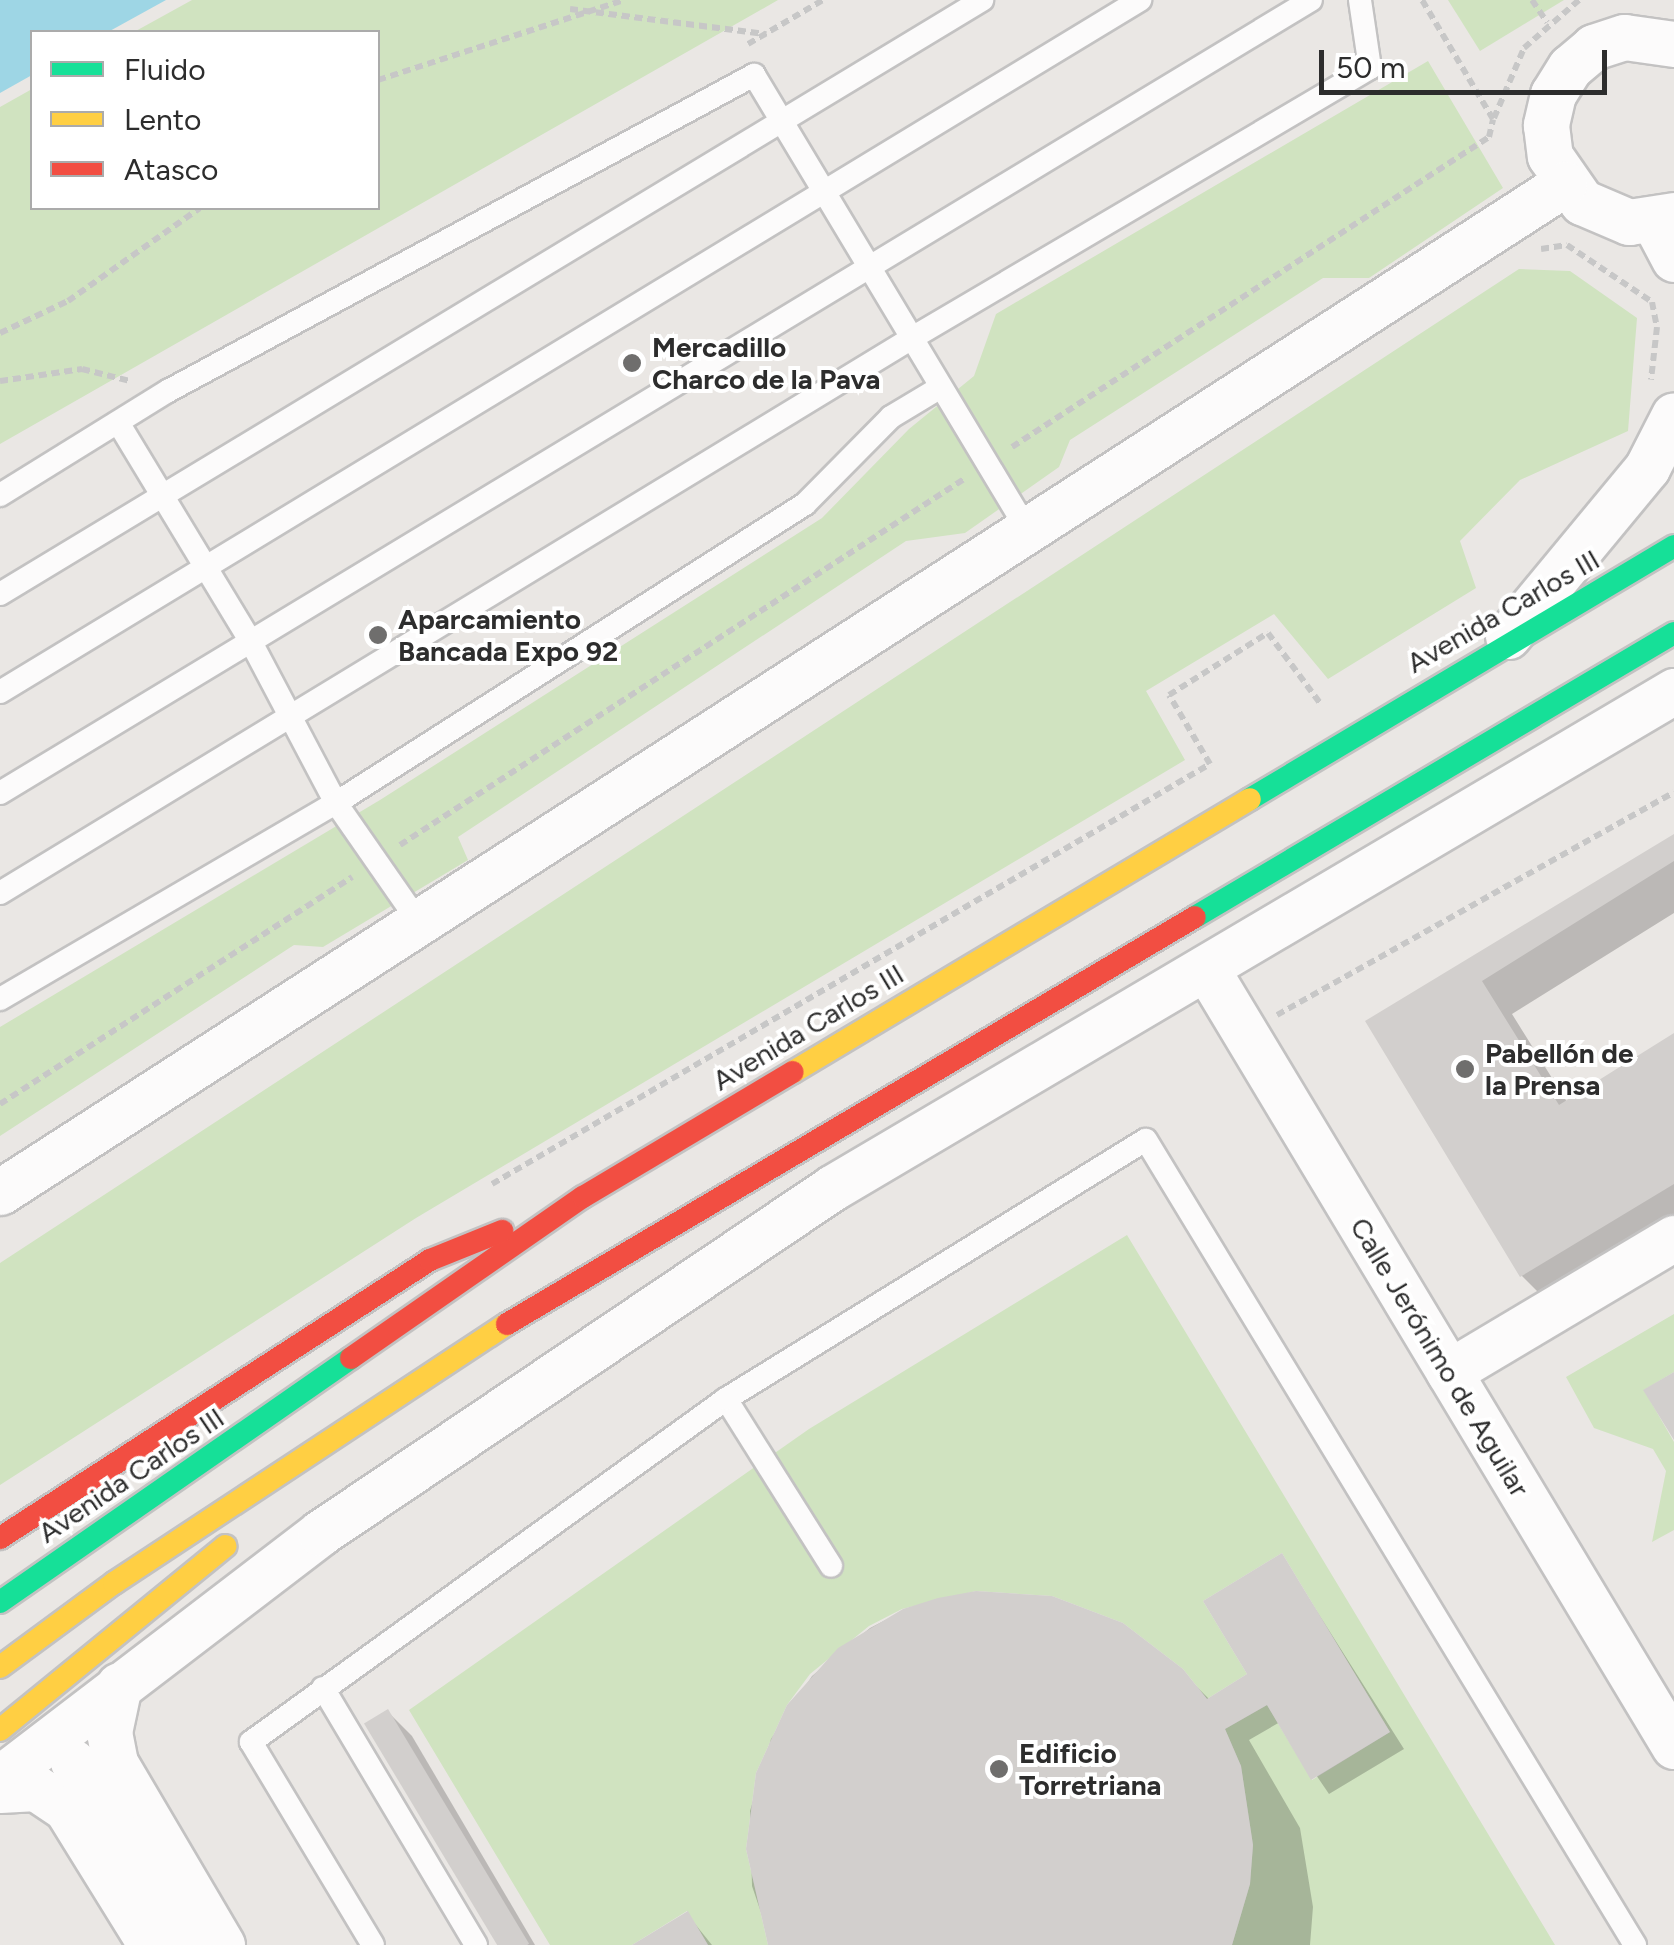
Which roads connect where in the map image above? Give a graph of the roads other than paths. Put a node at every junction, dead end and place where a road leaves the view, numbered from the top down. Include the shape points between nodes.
1 (982, 0) edge
2 (1140, 0) edge
3 (1311, 0) edge
4 (1360, 0) edge
5 (1674, 44) edge
6 (782, 120) junction
7 (1564, 184) junction
8 (826, 194) junction
9 (1667, 232) edge
10 (869, 267) junction
11 (912, 338) junction
12 (941, 387) junction
13 (1662, 400) edge
14 (119, 424) junction
15 (0, 495) edge
16 (161, 495) junction
17 (1025, 526) junction
18 (1674, 546) edge
19 (208, 567) junction
20 (0, 594) edge
21 (1674, 633) edge
22 (251, 642) junction
23 (1498, 648) junction
24 (1674, 690) edge
25 (0, 692) edge
26 (293, 717) junction
27 (0, 793) edge
28 (336, 803) junction
29 (0, 894) edge
30 (418, 921) junction
31 (1206, 968) junction
32 (0, 999) edge
33 (0, 1192) edge
34 (583, 1197) junction
35 (1674, 1238) edge
36 (470, 1346) junction
37 (1450, 1372) junction
38 (726, 1398) junction
39 (0, 1538) edge
40 (831, 1566) dead end
41 (0, 1602) edge
42 (0, 1667) edge
43 (119, 1685) junction
44 (323, 1688) junction
45 (0, 1730) edge
46 (1674, 1746) edge
47 (73, 1762) dead end
48 (0, 1778) edge
49 (0, 1790) edge
50 (151, 1945) edge
51 (185, 1945) edge
52 (222, 1945) edge
53 (373, 1945) edge
54 (476, 1945) edge
55 (1634, 1945) edge

1 - 6 lane
2 - 8 lane
3 - 10 lane
4 - 11 lane via 1370,68
5 - 7 street via 1624,37 1594,47 1570,67 1553,94 1546,124 1550,156
6 - 8 lane
6 - 14 lane via 754,75 185,382
6 - 16 lane
7 - 9 street via 1604,215
7 - 17 street
8 - 10 lane
8 - 19 lane
10 - 11 lane
10 - 22 lane
11 - 12 lane
11 - 26 lane
12 - 17 lane
12 - 28 lane via 892,417 804,504
13 - 23 street via 1647,468
14 - 15 lane
14 - 16 lane
16 - 19 lane
16 - 20 lane
17 - 30 street
18 - 23 main road, Avenida Carlos III
19 - 22 lane
19 - 25 lane
21 - 36 main road
22 - 26 lane
22 - 27 lane
23 - 34 main road, Avenida Carlos III
24 - 31 street
26 - 28 lane
26 - 29 lane
28 - 30 lane
28 - 32 lane
30 - 33 street
31 - 37 street, Calle Jerónimo de Aguilar
31 - 43 street via 832,1188 561,1366
34 - 39 main road via 430,1260
34 - 41 main road, Avenida Carlos III
35 - 37 street
36 - 42 main road via 114,1583
36 - 45 main road
37 - 46 street, Calle Jerónimo de Aguilar
38 - 40 lane
38 - 44 lane
38 - 55 lane via 1146,1140
43 - 48 street
43 - 52 street via 109,1732 115,1763
44 - 53 lane via 251,1742
44 - 54 lane
47 - 51 street
49 - 50 street via 36,1788 66,1808

